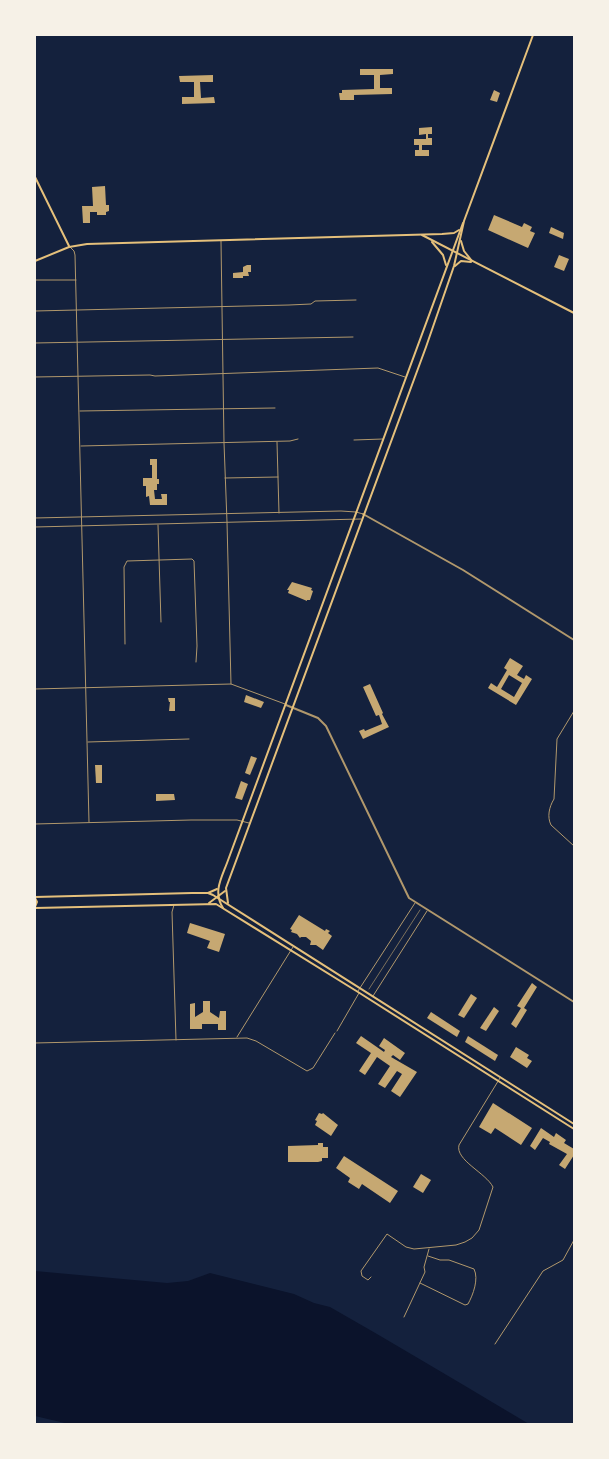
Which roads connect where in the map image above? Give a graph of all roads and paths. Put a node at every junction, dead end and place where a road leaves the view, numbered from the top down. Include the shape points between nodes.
1 (533, 35) edge
2 (35, 177) edge
3 (464, 221) junction
4 (459, 230) junction
5 (420, 234) junction
6 (461, 236) junction
7 (221, 240) junction
8 (431, 240) junction
9 (69, 247) junction
10 (452, 251) junction
11 (457, 254) junction
12 (35, 261) edge
13 (473, 262) junction
14 (454, 266) junction
15 (446, 268) junction
16 (35, 280) edge
17 (76, 280) junction
18 (356, 300) dead end
19 (222, 306) junction
20 (77, 310) junction
21 (35, 311) edge
22 (574, 313) edge
23 (353, 336) dead end
24 (223, 340) junction
25 (77, 342) junction
26 (35, 343) edge
27 (417, 348) junction
28 (424, 350) junction
29 (223, 374) junction
30 (78, 376) junction
31 (35, 377) edge
32 (406, 377) junction
33 (413, 380) junction
34 (223, 408) junction
35 (275, 408) dead end
36 (395, 408) junction
37 (402, 410) junction
38 (79, 411) junction
39 (298, 438) dead end
40 (384, 439) junction
41 (354, 440) dead end
42 (277, 441) junction
43 (391, 441) junction
44 (224, 443) junction
45 (80, 446) junction
46 (278, 477) junction
47 (224, 478) junction
48 (356, 512) junction
49 (279, 513) junction
50 (227, 514) junction
51 (364, 516) junction
52 (35, 518) edge
53 (82, 518) junction
54 (354, 518) junction
55 (362, 519) junction
56 (227, 522) junction
57 (158, 524) junction
58 (82, 526) junction
59 (35, 527) edge
60 (159, 559) junction
61 (331, 580) junction
62 (338, 583) junction
63 (161, 622) dead end
64 (314, 628) junction
65 (321, 630) junction
66 (574, 640) edge
67 (126, 644) dead end
68 (196, 662) dead end
69 (231, 684) junction
70 (35, 688) edge
71 (85, 688) junction
72 (286, 705) junction
73 (292, 707) junction
74 (574, 711) edge
75 (189, 739) dead end
76 (87, 742) junction
77 (271, 744) junction
78 (278, 746) junction
79 (242, 821) junction
80 (89, 822) junction
81 (35, 824) edge
82 (250, 824) junction
83 (574, 846) edge
84 (218, 889) junction
85 (225, 891) junction
86 (208, 893) junction
87 (35, 897) edge
88 (218, 898) junction
89 (208, 903) junction
90 (228, 903) junction
91 (415, 903) junction
92 (174, 905) junction
93 (35, 907) edge
94 (223, 908) junction
95 (420, 910) dead end
96 (427, 910) junction
97 (294, 947) junction
98 (292, 950) junction
99 (360, 988) junction
100 (369, 989) dead end
101 (359, 992) junction
102 (373, 997) junction
103 (574, 1002) edge
104 (236, 1038) junction
105 (176, 1040) junction
106 (35, 1043) edge
107 (500, 1078) junction
108 (498, 1081) junction
109 (574, 1124) edge
110 (574, 1129) edge
111 (574, 1240) edge
112 (429, 1248) junction
113 (428, 1256) junction
114 (371, 1277) dead end
115 (420, 1283) junction
116 (404, 1317) dead end
117 (495, 1344) dead end

1 - 3 main road
2 - 9 main road
3 - 4 main road
3 - 6 main road
4 - 5 main road via 449,234
4 - 10 main road
5 - 7 main road
5 - 8 main road
6 - 11 main road
6 - 13 main road via 463,248
7 - 9 main road
7 - 19 street
8 - 10 main road
8 - 15 main road via 444,255
9 - 12 main road
9 - 17 street via 76,255
10 - 11 main road
10 - 15 main road
11 - 13 main road
11 - 14 main road
13 - 14 main road via 461,261
13 - 22 main road
14 - 28 main road
15 - 27 main road
16 - 17 street
17 - 20 street
18 - 19 street
19 - 20 street
19 - 24 street
20 - 21 street
20 - 25 street
23 - 24 street
24 - 25 street
24 - 29 street
25 - 26 street
25 - 30 street
27 - 28 main road
27 - 32 main road
28 - 33 main road
29 - 30 street
29 - 32 street via 378,368
29 - 34 street
30 - 31 street
30 - 38 street
32 - 33 main road
32 - 36 main road
33 - 37 main road
34 - 35 street
34 - 38 street
34 - 44 street
36 - 37 main road
36 - 40 main road
37 - 43 main road
38 - 45 street
39 - 42 street
40 - 41 street
40 - 43 main road
40 - 48 main road
42 - 44 street
42 - 46 street
43 - 51 main road
44 - 45 street
44 - 47 street
45 - 53 street
46 - 47 street
46 - 49 street
47 - 50 street
48 - 49 street
48 - 51 street
48 - 54 main road
49 - 50 street
50 - 53 street
50 - 56 street
51 - 55 main road
51 - 66 street via 463,570
52 - 53 street
53 - 58 street
54 - 55 street
54 - 56 street
54 - 61 main road
55 - 62 main road
56 - 57 street
56 - 69 street
57 - 58 street
57 - 60 street
58 - 59 street
58 - 71 street
60 - 63 street
60 - 67 street via 130,560 125,564
60 - 68 street via 194,561
61 - 62 main road
61 - 64 main road
62 - 65 main road
64 - 65 main road
64 - 72 main road
65 - 73 main road
69 - 71 street
69 - 72 street
70 - 71 street
71 - 76 street
72 - 73 street
72 - 77 main road
73 - 78 main road
73 - 91 street via 318,718 326,726 397,876
74 - 83 street via 556,742 554,800 549,808 549,821
75 - 76 street
76 - 80 street
77 - 78 main road
77 - 79 main road
78 - 82 main road
79 - 80 street
79 - 82 street
79 - 84 main road
80 - 81 street
82 - 85 main road
84 - 86 main road
84 - 88 main road
85 - 88 main road
85 - 90 main road
86 - 87 main road
86 - 88 main road
87 - 93 main road
88 - 89 main road
88 - 90 main road
88 - 94 main road
89 - 92 main road
89 - 94 main road
90 - 97 main road
91 - 96 street
91 - 99 street
92 - 93 main road
92 - 105 street
94 - 98 main road
95 - 100 path
96 - 102 street
96 - 103 street
97 - 98 street
97 - 99 main road
98 - 101 main road
98 - 104 street
99 - 101 street
99 - 102 main road
101 - 104 street via 313,1068 307,1071 256,1041
101 - 108 main road
102 - 107 main road
104 - 105 street
105 - 106 street
107 - 108 street
107 - 109 main road
108 - 110 main road
108 - 112 street via 458,1149 461,1156 493,1187 481,1226 478,1233 465,1242
111 - 117 street via 563,1260 543,1271
112 - 113 street
112 - 114 street via 406,1247 387,1234 361,1271 368,1280
113 - 115 street
113 - 115 street via 474,1269 476,1282 466,1305
115 - 116 street

